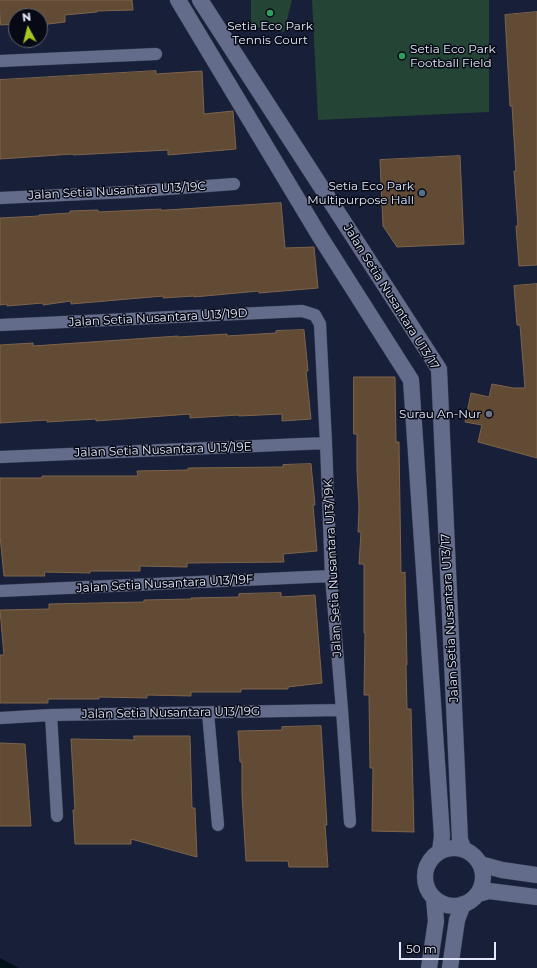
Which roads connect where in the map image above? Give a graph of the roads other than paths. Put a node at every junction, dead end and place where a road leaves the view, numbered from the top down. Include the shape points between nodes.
1 (178, 0) edge
2 (200, 0) edge
3 (156, 54) dead end
4 (0, 61) edge
5 (234, 184) dead end
6 (0, 198) edge
7 (315, 315) joint
8 (0, 325) edge
9 (326, 443) junction
10 (0, 457) edge
11 (331, 576) junction
12 (0, 591) edge
13 (342, 710) junction
14 (208, 713) junction
15 (51, 716) junction
16 (0, 718) edge
17 (57, 816) dead end
18 (350, 822) dead end
19 (218, 825) dead end
20 (464, 850) junction
21 (440, 851) junction
22 (480, 864) junction
23 (537, 875) edge
24 (478, 894) junction
25 (537, 897) edge
26 (434, 898) junction
27 (463, 904) junction
28 (429, 968) edge
29 (450, 968) edge

1 - 21 main road, Jalan Setia Nusantara U13/17 via 318,235 411,380 442,836
2 - 20 main road, Jalan Setia Nusantara U13/17 via 439,369 460,840
3 - 4 street
5 - 6 street, Jalan Setia Nusantara U13/19C
7 - 8 street, Jalan Setia Nusantara U13/19D via 302,311
7 - 9 street, Jalan Setia Nusantara U13/19K via 320,324
9 - 10 street, Jalan Setia Nusantara U13/19E
9 - 11 street, Jalan Setia Nusantara U13/19K
11 - 12 street, Jalan Setia Nusantara U13/19F
11 - 13 street, Jalan Setia Nusantara U13/19K
13 - 14 street, Jalan Setia Nusantara U13/19G
13 - 18 street, Jalan Setia Nusantara U13/19K
14 - 15 street, Jalan Setia Nusantara U13/19G
14 - 19 street
15 - 16 street, Jalan Setia Nusantara U13/19G
15 - 17 street
20 - 21 main road via 448,848
20 - 22 main road
21 - 26 main road via 427,864 425,873 428,891
22 - 23 main road
22 - 24 main road via 483,879
24 - 25 main road via 489,891
24 - 27 main road
26 - 27 main road via 448,905
26 - 28 main road via 436,921
27 - 29 main road via 457,920

